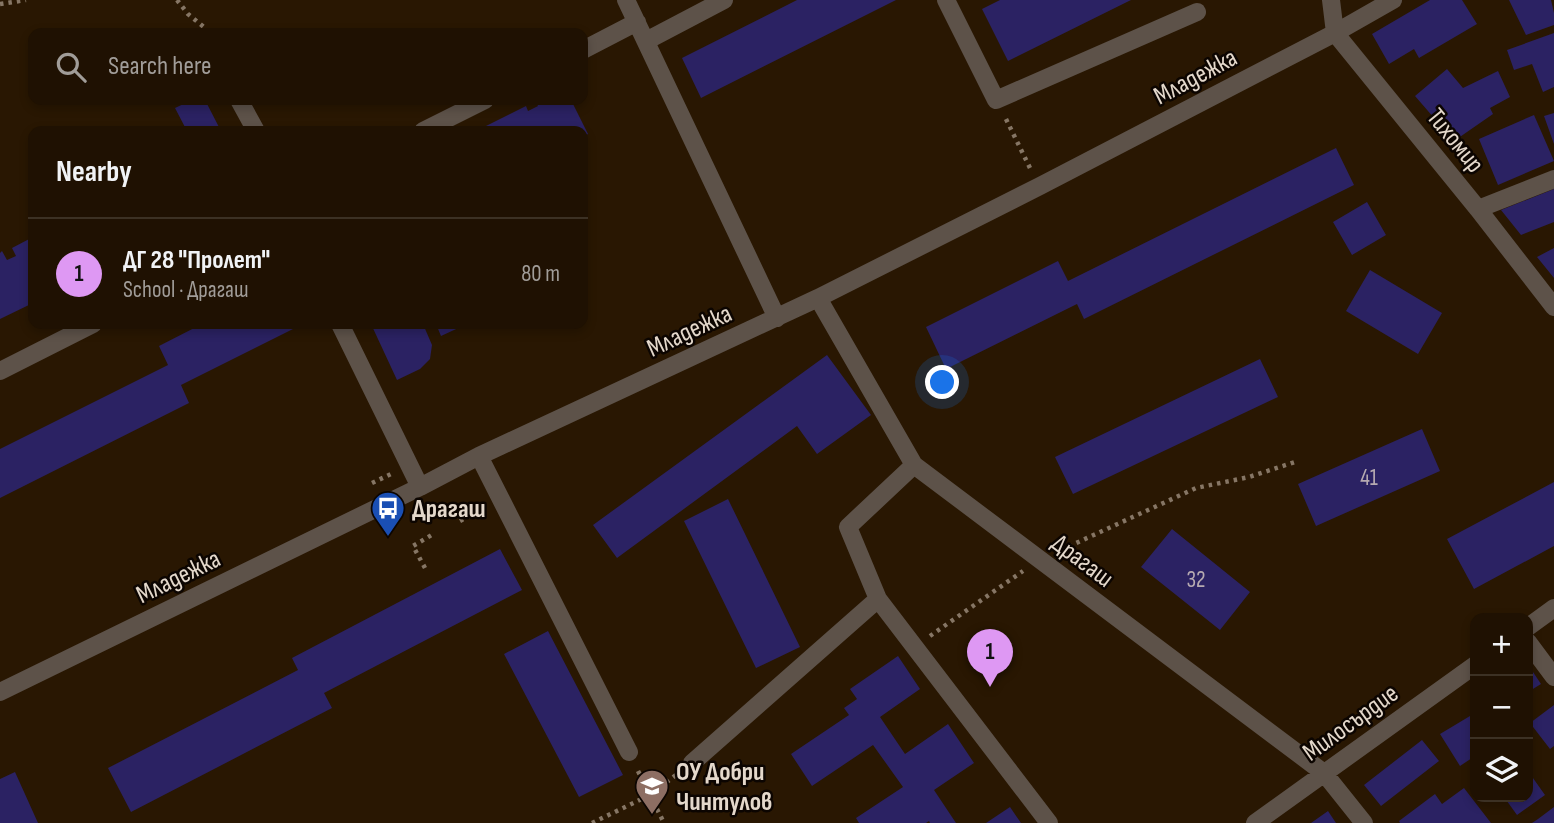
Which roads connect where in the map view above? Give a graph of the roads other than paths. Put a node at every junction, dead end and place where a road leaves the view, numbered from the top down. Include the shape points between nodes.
1 (626, 0) edge
2 (724, 0) edge
3 (946, 0) edge
4 (1331, 0) edge
5 (1393, 0) edge
6 (1197, 12) dead end
7 (637, 22) junction
8 (1335, 33) junction
9 (646, 41) junction
10 (588, 47) edge
11 (242, 105) edge
12 (475, 105) edge
13 (253, 126) edge
14 (433, 126) edge
15 (1554, 179) edge
16 (1478, 209) junction
17 (818, 298) junction
18 (1554, 307) edge
19 (777, 318) junction
20 (83, 329) edge
21 (342, 329) edge
22 (0, 371) edge
23 (479, 456) junction
24 (914, 465) junction
25 (420, 487) junction
26 (878, 599) junction
27 (1554, 608) edge
28 (1533, 623) edge
29 (1533, 649) edge
30 (1470, 669) edge
31 (1554, 677) edge
32 (0, 692) edge
33 (629, 752) road end
34 (692, 763) road end
35 (1324, 773) junction
36 (1049, 823) edge
37 (1255, 823) edge
38 (1364, 823) edge

1 - 7 street
2 - 9 street
3 - 6 street via 996,100
4 - 8 street
5 - 8 street, Младежка
7 - 9 street
7 - 10 street
8 - 16 street, Тихомир
8 - 17 street, Младежка
9 - 19 street
11 - 13 street
12 - 14 street
15 - 16 street
16 - 18 street, Тихомир
17 - 19 street, Младежка
17 - 24 street, Драгаш
19 - 23 street, Младежка
20 - 22 street
21 - 25 street
23 - 25 street, Младежка
23 - 33 street
24 - 26 street via 848,527
24 - 35 street, Драгаш
25 - 32 street, Младежка
26 - 34 street
26 - 36 street
27 - 28 street
29 - 31 street
30 - 35 street, Милосърдие
35 - 37 street, Милосърдие
35 - 38 street, Драгаш

